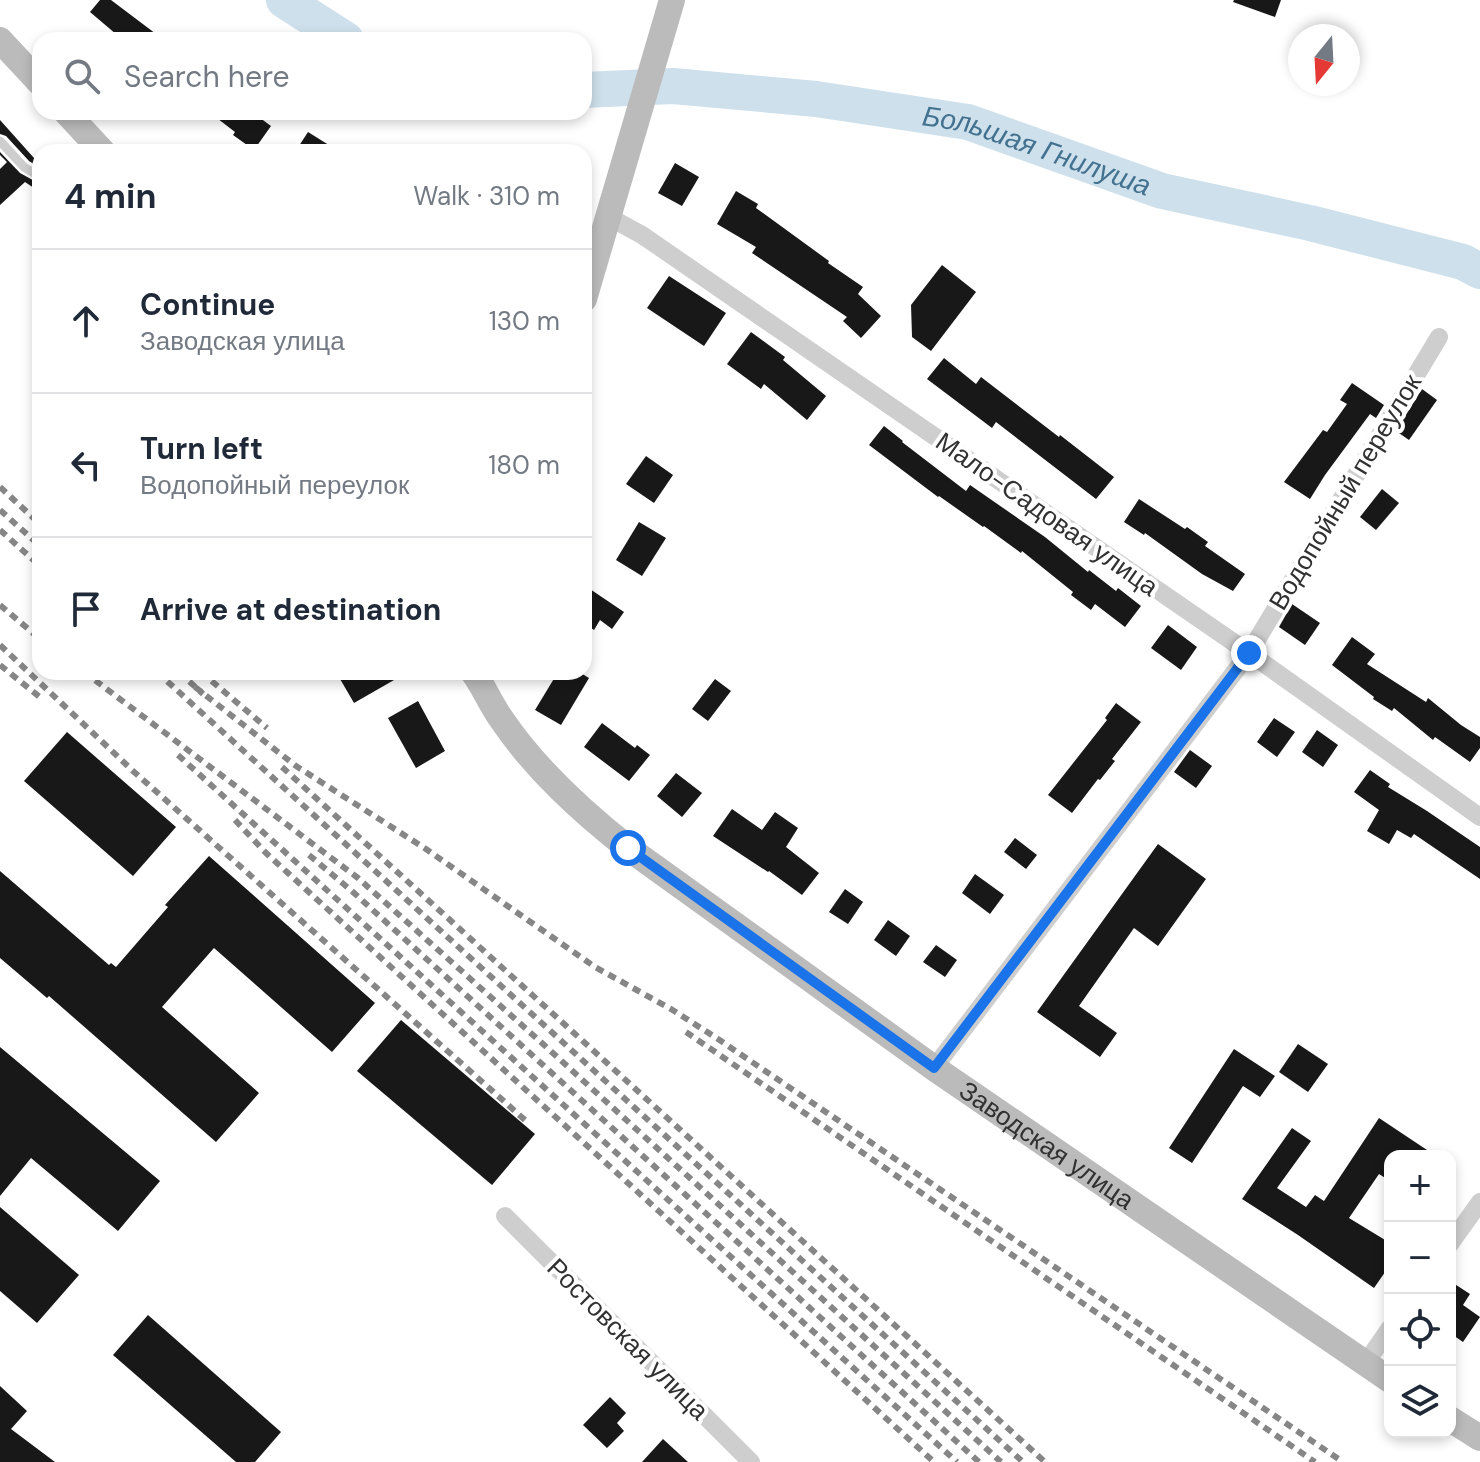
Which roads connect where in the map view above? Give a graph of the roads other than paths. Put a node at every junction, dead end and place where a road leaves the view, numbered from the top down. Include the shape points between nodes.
1 (672, 0) edge
2 (0, 40) edge
3 (32, 74) edge
4 (73, 120) edge
5 (0, 141) edge
6 (96, 144) edge
7 (32, 172) edge
8 (609, 217) junction
9 (592, 273) edge
10 (1439, 337) dead end
11 (1249, 653) junction
12 (481, 680) edge
13 (1480, 817) edge
14 (934, 1068) junction
15 (1480, 1202) edge
16 (505, 1216) dead end
17 (1456, 1236) edge
18 (1384, 1337) edge
19 (1365, 1364) junction
20 (1384, 1376) edge
21 (1456, 1423) edge
22 (1480, 1438) edge
23 (751, 1462) edge

1 - 8 main road
2 - 3 main road
4 - 6 main road
5 - 7 lane
8 - 9 main road
8 - 11 street, Мало-Садовая улица
10 - 11 street, Водопойный переулок
11 - 13 street, Мало-Садовая улица
11 - 14 street, Водопойный переулок
12 - 14 main road, Заводская улица via 502,720 593,821
14 - 19 main road, Заводская улица
15 - 17 street
16 - 23 street, Ростовская улица
18 - 19 street
19 - 20 main road, Заводская улица
21 - 22 main road

